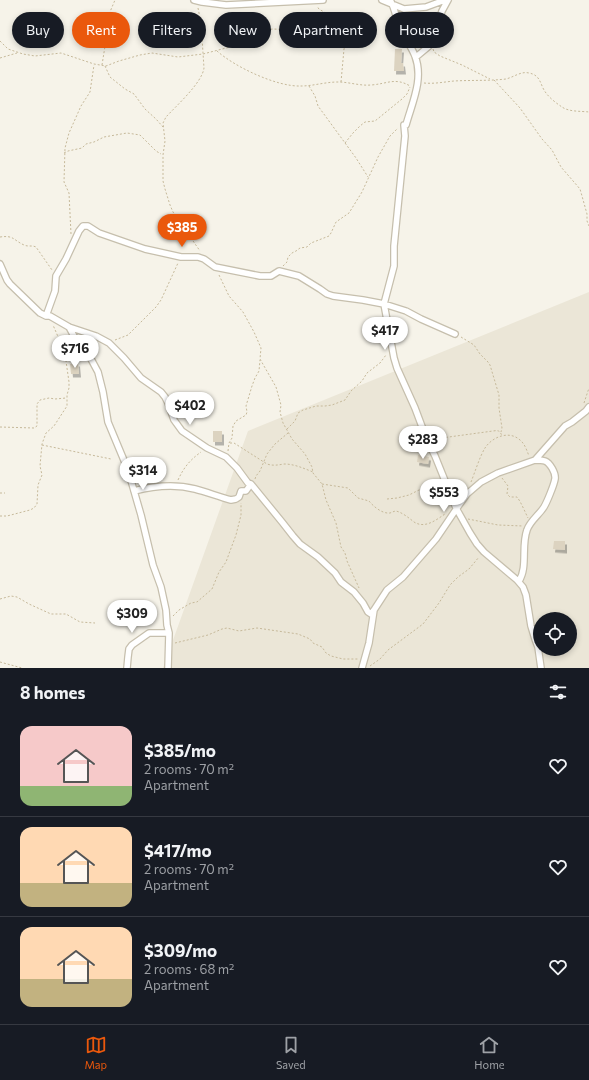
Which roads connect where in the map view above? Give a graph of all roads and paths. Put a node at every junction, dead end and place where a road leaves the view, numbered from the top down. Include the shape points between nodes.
1 (115, 0) edge
2 (196, 0) edge
3 (314, 0) edge
4 (323, 0) edge
5 (382, 0) edge
6 (447, 0) edge
7 (391, 2) edge
8 (442, 12) edge
9 (0, 41) edge
10 (0, 44) edge
11 (3, 44) junction
12 (345, 48) edge
13 (427, 48) edge
14 (433, 48) edge
15 (217, 50) junction
16 (18, 53) junction
17 (203, 54) junction
18 (416, 57) junction
19 (0, 58) edge
20 (94, 64) junction
21 (102, 66) junction
22 (105, 66) junction
23 (493, 80) junction
24 (417, 82) junction
25 (341, 83) junction
26 (309, 86) junction
27 (589, 112) edge
28 (404, 125) junction
29 (163, 127) junction
30 (345, 144) junction
31 (64, 153) junction
32 (162, 155) junction
33 (368, 178) junction
34 (589, 210) edge
35 (587, 214) junction
36 (589, 226) edge
37 (71, 235) dead end
38 (0, 237) edge
39 (181, 257) junction
40 (204, 259) junction
41 (0, 264) edge
42 (214, 267) junction
43 (279, 271) junction
44 (56, 276) junction
45 (384, 304) junction
46 (48, 316) junction
47 (69, 327) junction
48 (455, 334) joint
49 (109, 343) junction
50 (393, 349) junction
51 (260, 359) junction
52 (67, 398) junction
53 (589, 407) edge
54 (0, 427) edge
55 (287, 429) junction
56 (289, 432) junction
57 (501, 432) junction
58 (502, 436) junction
59 (428, 440) junction
60 (229, 443) junction
61 (42, 444) junction
62 (207, 448) junction
63 (226, 457) junction
64 (111, 459) dead end
65 (535, 460) junction
66 (264, 462) junction
67 (313, 473) junction
68 (498, 473) junction
69 (251, 484) junction
70 (322, 484) junction
71 (172, 485) junction
72 (470, 485) dead end
73 (443, 486) dead end
74 (134, 491) junction
75 (0, 493) edge
76 (4, 493) dead end
77 (387, 499) dead end
78 (241, 502) dead end
79 (457, 508) junction
80 (0, 516) edge
81 (462, 517) junction
82 (530, 524) junction
83 (484, 552) junction
84 (519, 581) junction
85 (359, 588) dead end
86 (0, 599) edge
87 (374, 610) junction
88 (95, 624) dead end
89 (167, 625) junction
90 (169, 633) junction
91 (168, 645) junction
92 (364, 659) junction
93 (0, 662) edge
94 (369, 666) dead end
95 (22, 668) edge
96 (127, 668) edge
97 (168, 668) edge
98 (362, 668) edge
99 (541, 668) edge

1 - 21 path via 107,19
2 - 3 street via 226,5
2 - 17 path via 201,23
3 - 4 street
3 - 15 path via 318,8 331,17 334,26 302,30 272,29
5 - 7 street
6 - 7 street via 426,7 404,9
6 - 8 street
7 - 18 street via 399,25
9 - 11 path
10 - 11 path
11 - 16 path
12 - 25 path
13 - 18 street
14 - 23 path via 440,56
15 - 17 path
15 - 26 path via 234,63 273,81 292,86
16 - 19 path
16 - 20 path via 35,56 61,54
17 - 22 path via 178,57 152,53
17 - 29 path via 203,73 194,87 166,117
18 - 24 street
20 - 21 path
20 - 31 path via 90,92 69,133
21 - 22 path
22 - 29 path via 110,76 125,90 134,94
23 - 24 path
23 - 27 path via 531,73 539,78 544,90 562,107
23 - 35 path via 520,108 552,150 561,167 578,186
24 - 28 street via 415,97
25 - 26 path
25 - 30 path via 371,85 396,81 410,86 402,99 375,121 363,124
26 - 30 path via 318,106
28 - 33 path via 390,136
28 - 45 street via 394,266
29 - 32 path via 165,141
30 - 33 path
31 - 32 path via 82,148 104,137 127,133 140,135
31 - 37 path via 64,182 69,193
32 - 40 path via 163,181 170,205
33 - 43 path via 349,213 336,222 331,233 292,253
34 - 35 path
35 - 36 path
38 - 44 path via 12,237 24,245 36,247
39 - 40 street
39 - 44 street via 145,249 83,226
39 - 49 path via 156,307 128,335
40 - 42 street
41 - 46 street via 10,284 40,313
42 - 43 street via 260,276 271,276
42 - 51 path via 229,296 243,312 254,332 261,348
43 - 45 street via 299,276 333,296
44 - 46 street
45 - 48 street via 406,311
45 - 50 street
46 - 47 street
46 - 52 path via 65,353 69,382
47 - 49 street
47 - 74 street via 98,372 108,422
48 - 57 path via 474,345 490,365 499,395
49 - 62 street via 141,378 161,392 182,431
50 - 55 path via 367,373 345,400 303,410
50 - 59 street via 397,368
51 - 55 path via 276,387 281,418
51 - 60 path via 259,371 246,406 246,415 236,421
52 - 54 path via 40,400 37,404 37,426 34,428
52 - 61 path via 67,406 54,426 46,433
53 - 65 street via 566,426
55 - 56 path
56 - 66 path via 275,444
56 - 67 path via 308,460
57 - 58 path
57 - 59 path via 498,430
58 - 65 path via 514,436 519,439 531,460
58 - 72 path via 494,439 485,448
59 - 79 street
60 - 63 path
60 - 66 path via 234,443
61 - 64 path
61 - 80 path via 42,475 38,485 37,504 30,510
62 - 63 street
62 - 71 path via 191,459 177,482
63 - 69 street
65 - 68 street
65 - 82 street via 545,461 551,465 555,478 544,508
66 - 67 path via 273,466 285,464 299,467
66 - 69 path
67 - 70 path
68 - 79 street via 481,482 467,494
68 - 82 path via 508,486 507,494 520,501
69 - 71 street via 246,491 240,491 239,498 231,500
69 - 87 street via 297,540 354,592 368,612 371,614
70 - 79 path via 348,488 358,498 369,501 381,510 388,513 399,512 419,524 432,523
70 - 85 path via 336,523 341,547
71 - 74 street
73 - 77 path via 423,488 409,495
74 - 89 street via 161,586
75 - 76 path
78 - 89 path via 236,535 212,589 197,602 177,612
79 - 81 street
79 - 87 street via 436,539 403,577 387,590
81 - 82 path via 498,525
81 - 83 street
82 - 84 street via 526,535 523,574
83 - 84 street
83 - 94 path via 469,570 450,585 423,624
84 - 99 street via 526,595
86 - 88 path via 17,597 50,614 66,614 80,622
87 - 92 street
89 - 90 street
90 - 91 street
90 - 96 street via 148,633 132,645
91 - 92 path via 227,628 239,631 257,628 298,634 310,639 331,656
91 - 97 street
92 - 98 street
93 - 95 path

